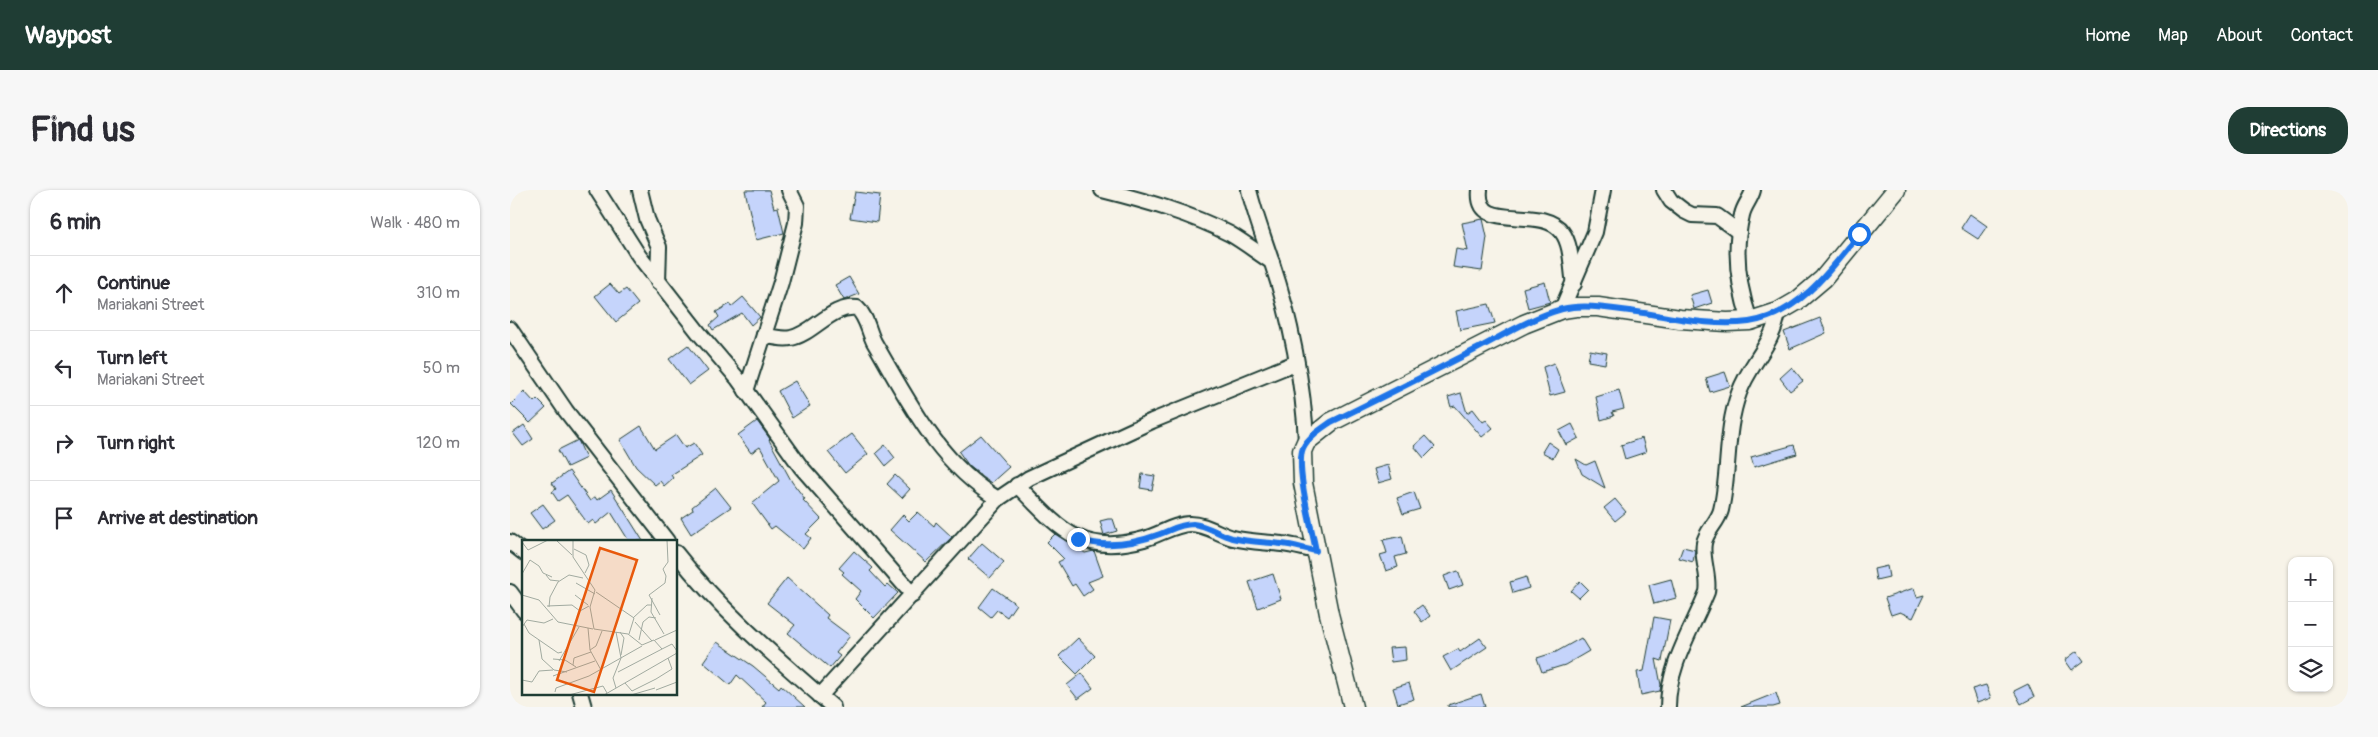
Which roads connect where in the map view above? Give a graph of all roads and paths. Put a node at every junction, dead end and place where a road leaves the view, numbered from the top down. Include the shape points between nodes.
1 (597, 190) edge
2 (640, 190) edge
3 (789, 190) edge
4 (1102, 190) edge
5 (1249, 190) edge
6 (1480, 190) edge
7 (1603, 190) edge
8 (1664, 190) edge
9 (1753, 190) edge
10 (1896, 190) edge
11 (1740, 232) junction
12 (1272, 262) junction
13 (658, 282) junction
14 (1574, 284) junction
15 (1562, 309) junction
16 (1778, 312) junction
17 (1750, 322) junction
18 (510, 329) edge
19 (764, 335) junction
20 (1295, 363) junction
21 (746, 391) junction
22 (1306, 442) junction
23 (1017, 485) junction
24 (998, 499) junction
25 (666, 540) edge
26 (510, 542) edge
27 (522, 551) edge
28 (1316, 551) junction
29 (678, 556) edge
30 (510, 592) edge
31 (913, 595) junction
32 (522, 608) edge
33 (580, 694) edge
34 (820, 696) junction
35 (584, 707) edge
36 (833, 707) edge
37 (1353, 707) edge
38 (1668, 707) edge

1 - 13 street
2 - 13 street via 647,219 659,247
3 - 19 street via 797,206 796,223
4 - 12 street via 1161,205 1199,220 1232,235
5 - 12 street
6 - 14 street via 1484,210 1492,215 1541,218 1554,223 1568,244
7 - 14 street via 1595,232
8 - 11 street via 1671,201 1684,211 1692,215 1718,216
9 - 11 street via 1742,215
10 - 16 street via 1823,279
11 - 17 street via 1738,278
12 - 20 street via 1290,328
13 - 21 street
14 - 15 street
15 - 17 street via 1598,307 1680,319
15 - 22 street via 1524,324 1331,422
16 - 17 street
16 - 38 street via 1776,326 1739,393 1730,430 1721,510 1705,538 1707,592 1678,658
18 - 25 street via 566,411
19 - 21 street
19 - 24 street via 791,338 835,312 857,308 925,430 971,480
20 - 22 street via 1305,412
20 - 23 street via 1138,427
21 - 31 street via 801,467
22 - 28 street via 1302,451 1303,483
23 - 24 street
23 - 28 street via 1049,517 1078,539 1092,544 1130,543 1191,524 1208,527 1233,538
24 - 31 street
26 - 27 street
28 - 37 street
29 - 34 street via 730,613
30 - 32 street
31 - 34 street
33 - 35 street
34 - 36 street

